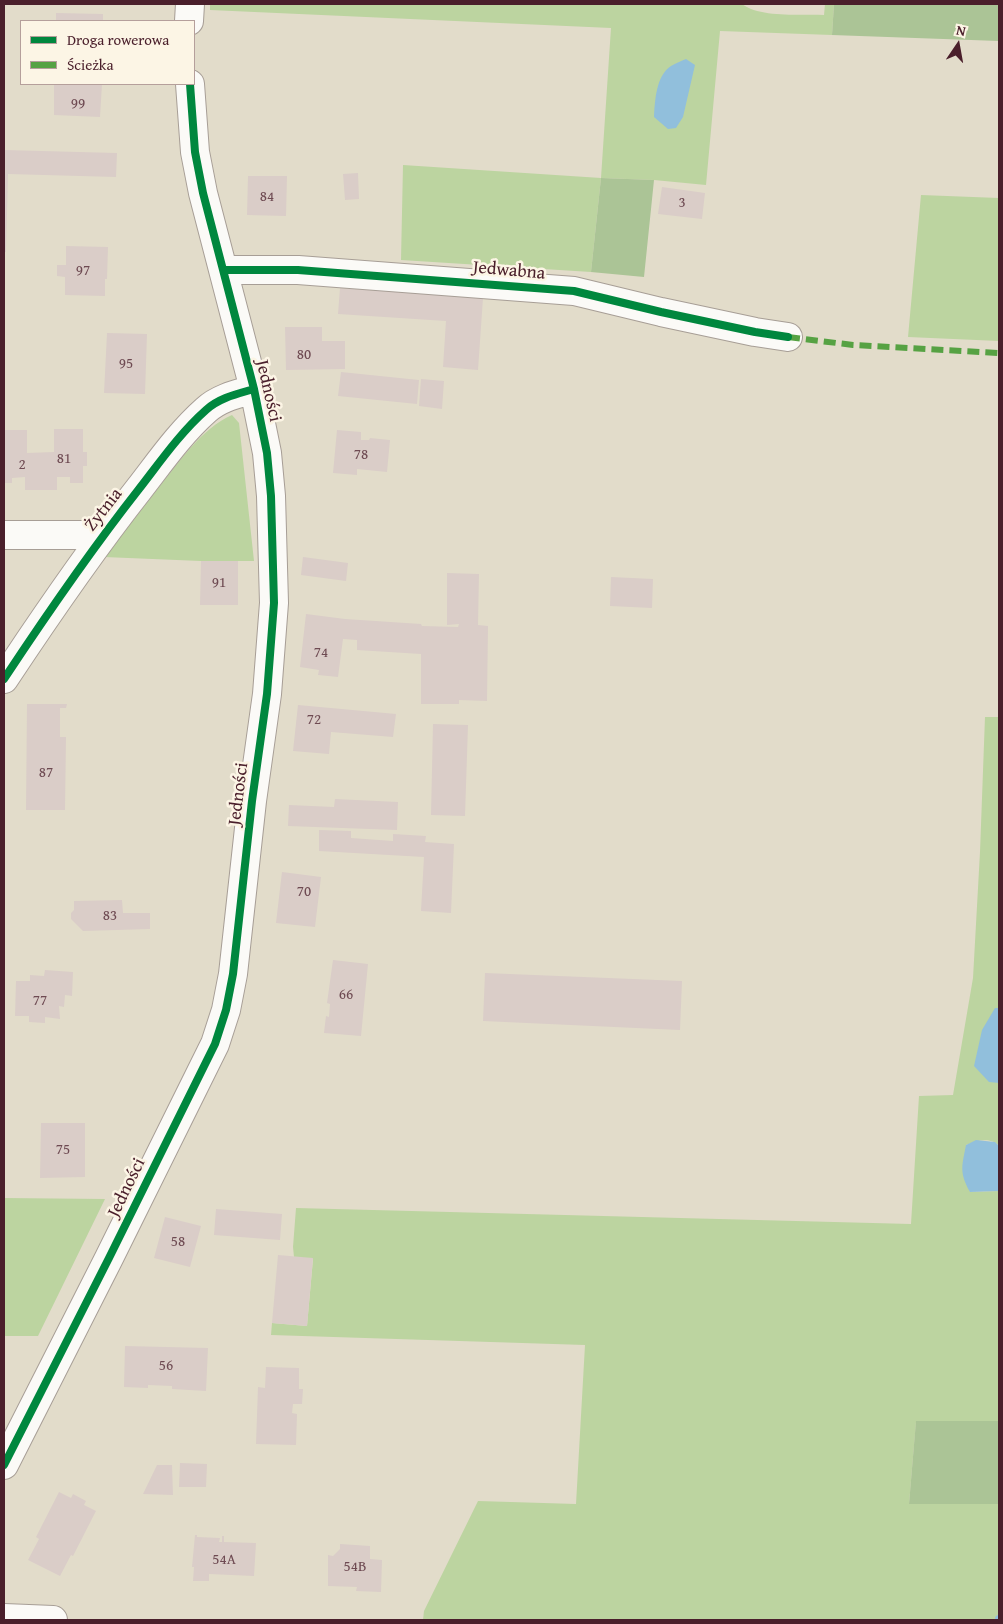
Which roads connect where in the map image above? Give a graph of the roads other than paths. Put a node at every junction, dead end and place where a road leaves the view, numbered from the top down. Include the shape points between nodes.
1 (190, 4) edge
2 (190, 20) edge
3 (190, 85) edge
4 (224, 270) junction
5 (788, 336) dead end
6 (254, 389) junction
7 (4, 535) edge
8 (103, 535) junction
9 (4, 679) edge
10 (4, 1465) edge
11 (4, 1618) edge
12 (53, 1620) edge

1 - 2 street
3 - 4 street, Jedności via 195,152
4 - 5 street, Jedwabna via 298,270 574,291 755,332
4 - 6 street, Jedności
6 - 8 street, Żytnia via 224,398 206,410
6 - 10 street, Jedności via 267,454 271,496 274,603 267,694 231,990 216,1044
7 - 8 street
8 - 9 street, Żytnia
11 - 12 street

